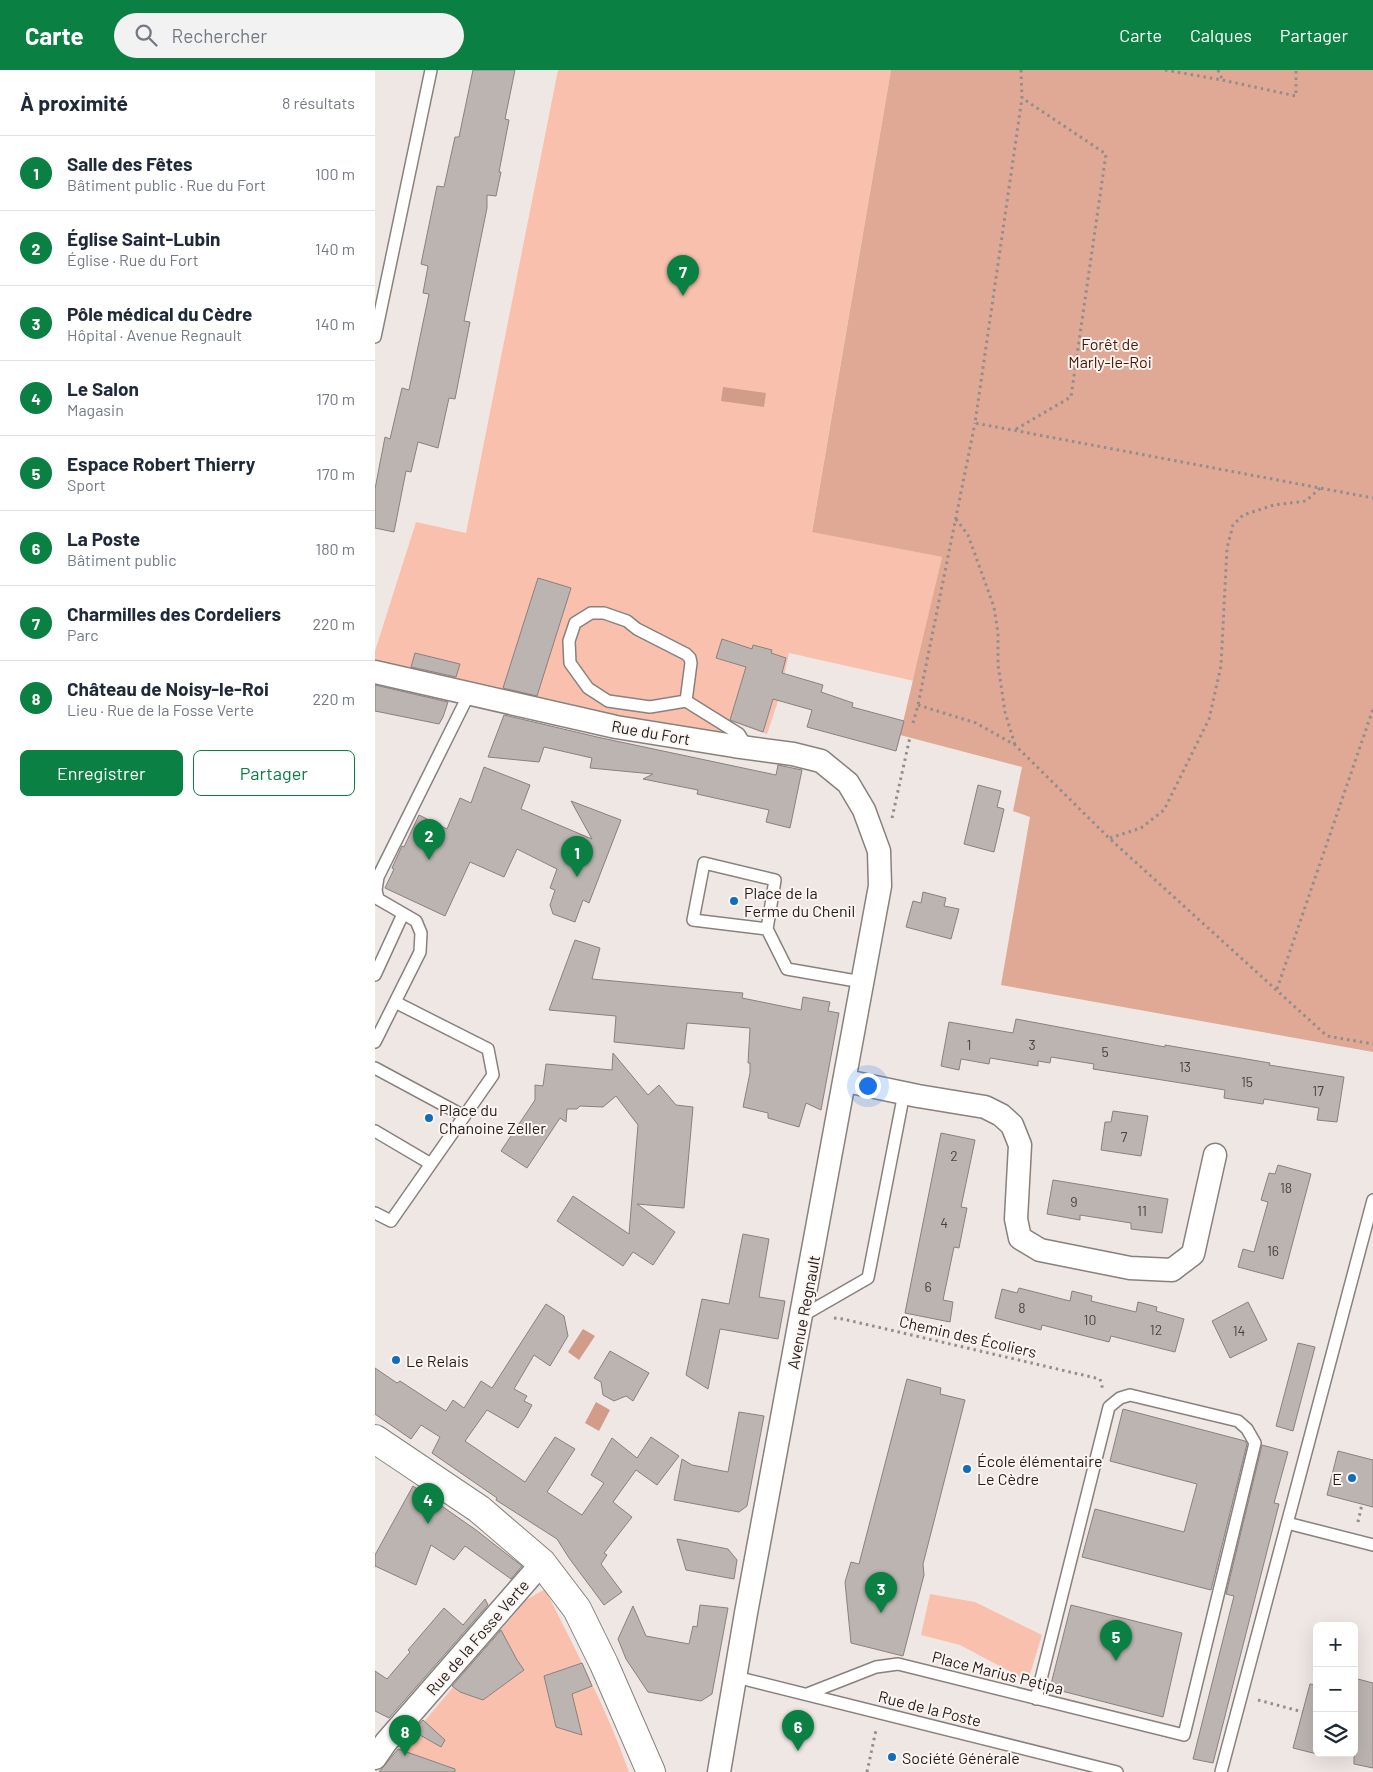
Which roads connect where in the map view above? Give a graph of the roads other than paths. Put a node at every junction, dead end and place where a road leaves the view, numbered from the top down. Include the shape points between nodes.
1 (431, 70) edge
2 (375, 337) edge
3 (375, 672) edge
4 (469, 694) junction
5 (686, 702) junction
6 (747, 747) junction
7 (879, 851) joint
8 (376, 890) edge
9 (403, 914) junction
10 (767, 928) junction
11 (375, 975) edge
12 (863, 982) junction
13 (395, 1002) junction
14 (375, 1042) edge
15 (375, 1068) edge
16 (846, 1081) junction
17 (904, 1093) junction
18 (464, 1116) junction
19 (375, 1131) edge
20 (1215, 1155) dead end
21 (431, 1164) junction
22 (1373, 1200) edge
23 (375, 1213) edge
24 (802, 1316) junction
25 (375, 1439) edge
26 (1287, 1523) junction
27 (1373, 1545) edge
28 (542, 1563) junction
29 (736, 1677) junction
30 (807, 1694) junction
31 (1036, 1699) junction
32 (375, 1758) edge
33 (651, 1772) edge
34 (719, 1772) edge
35 (1117, 1772) edge
36 (1221, 1772) edge

1 - 2 lane
3 - 4 street, Rue du Fort
4 - 6 street, Rue du Fort via 616,727
4 - 8 lane via 378,877
5 - 5 lane via 650,707 608,702 588,688 570,663 569,642 575,623 591,614 604,614 627,621 686,654 691,663
5 - 6 lane via 739,734
6 - 7 street, Rue du Fort via 821,762 841,777 864,810
7 - 12 street, Avenue Regnault via 880,886
8 - 9 lane via 378,899
9 - 11 lane
9 - 13 lane via 416,921 421,933 420,952
10 - 10 lane via 693,920 704,863 775,880
10 - 12 lane via 787,969
12 - 16 street, Avenue Regnault
13 - 14 lane
13 - 18 lane via 487,1049 493,1074
15 - 18 lane
16 - 17 street
16 - 24 street, Avenue Regnault
17 - 20 street via 985,1107 1012,1125 1020,1145 1016,1219 1020,1238 1041,1250 1130,1268 1172,1270 1193,1254
17 - 24 lane via 868,1278
18 - 21 lane
19 - 21 lane
21 - 23 lane via 391,1221
22 - 26 lane
24 - 29 street, Avenue Regnault
25 - 28 street via 479,1509
26 - 27 lane
26 - 36 lane
28 - 32 street, Rue de la Fosse Verte
28 - 33 street via 577,1609
29 - 30 lane, Rue de la Poste
29 - 34 street, Avenue Regnault
30 - 31 lane, Place Marius Petipa via 876,1667 898,1664
30 - 35 lane, Rue de la Poste
31 - 31 lane, Place Marius Petipa via 1109,1407 1130,1395 1238,1421 1247,1428 1255,1443 1184,1735

